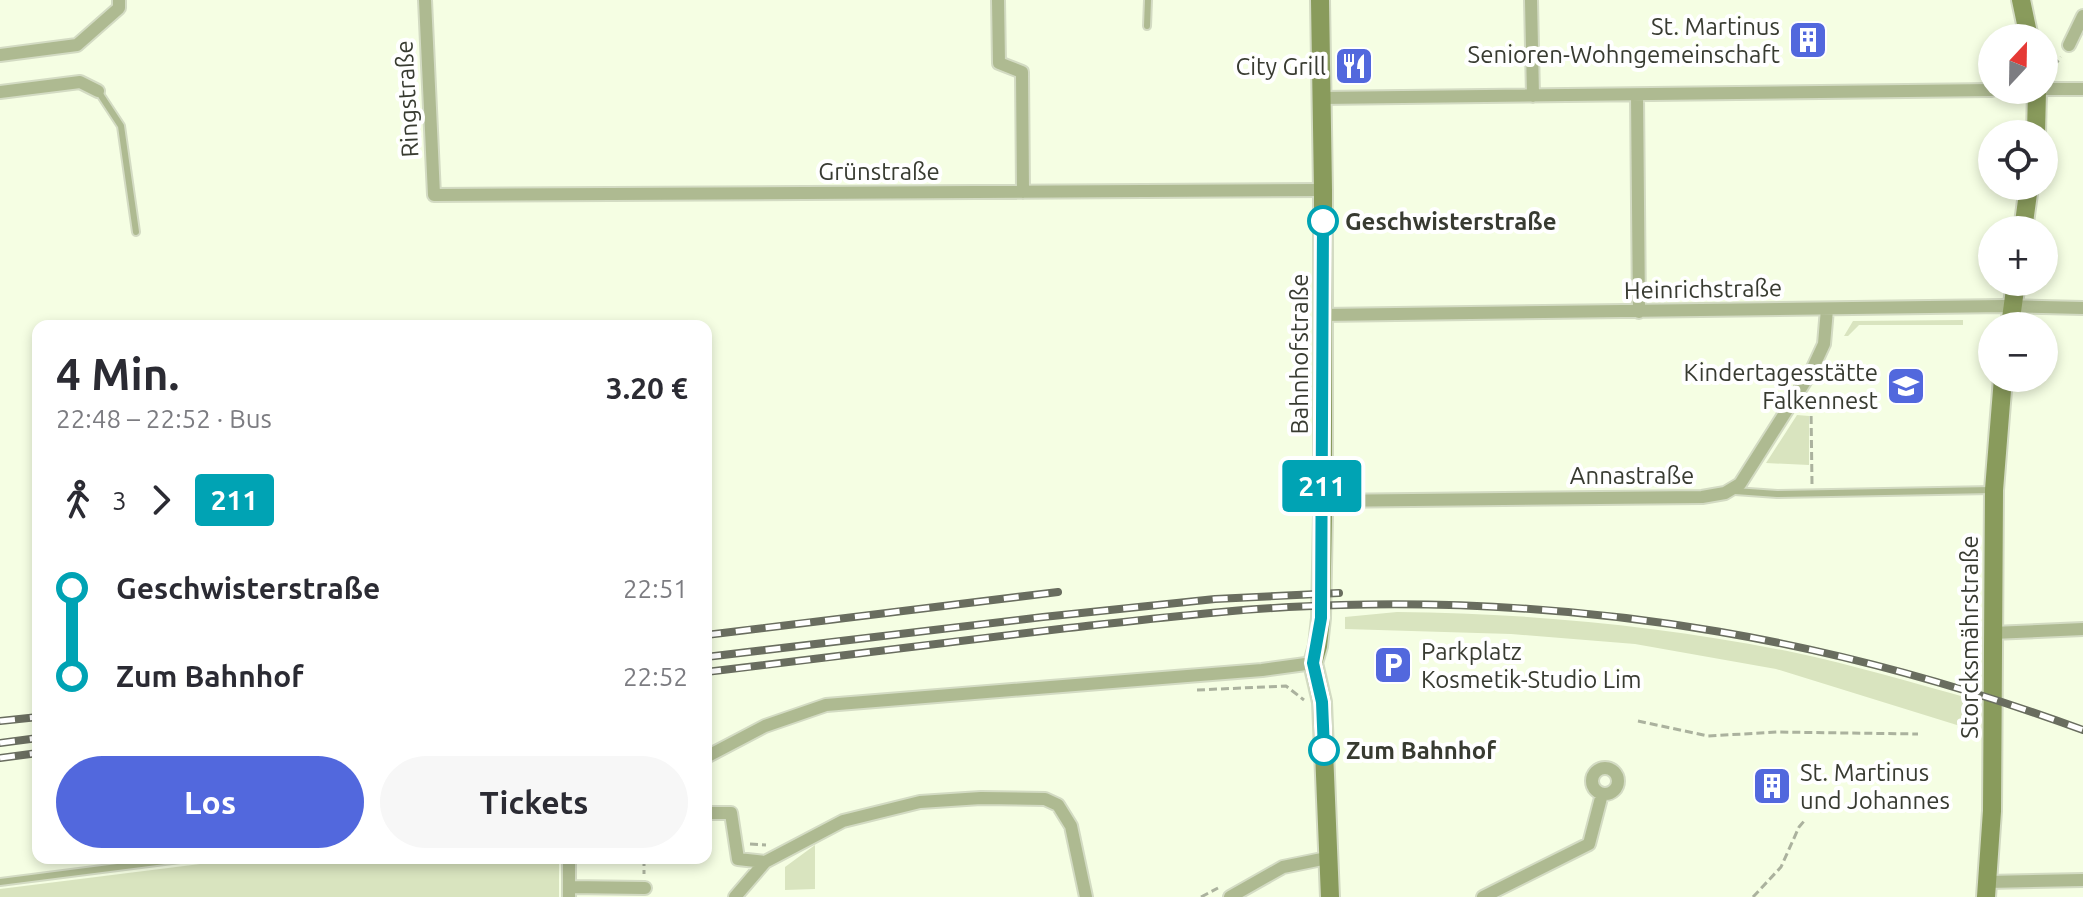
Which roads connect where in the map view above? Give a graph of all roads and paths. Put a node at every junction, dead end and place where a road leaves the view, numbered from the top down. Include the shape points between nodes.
1 (119, 0) edge
2 (425, 0) edge
3 (998, 0) edge
4 (1148, 0) edge
5 (1320, 0) edge
6 (1531, 0) edge
7 (2021, 0) edge
8 (2083, 16) edge
9 (2026, 24) edge
10 (1147, 26) dead end
11 (2069, 45) joint
12 (0, 55) edge
13 (2058, 60) edge
14 (2058, 89) edge
15 (2083, 89) edge
16 (1978, 90) edge
17 (98, 91) joint
18 (0, 92) edge
19 (1637, 95) junction
20 (1533, 96) junction
21 (1321, 98) junction
22 (1323, 190) junction
23 (1023, 192) junction
24 (434, 195) joint
25 (136, 232) dead end
26 (2014, 296) edge
27 (2012, 306) junction
28 (2083, 308) edge
29 (1827, 309) junction
30 (1639, 312) junction
31 (2011, 312) edge
32 (1322, 315) junction
33 (1819, 388) dead end
34 (2002, 392) edge
35 (1994, 490) junction
36 (1731, 491) junction
37 (1812, 493) junction
38 (1322, 501) junction
39 (2083, 629) edge
40 (1992, 633) junction
41 (1313, 663) junction
42 (1191, 688) dead end
43 (1305, 701) dead end
44 (1638, 721) dead end
45 (1918, 734) dead end
46 (712, 754) edge
47 (1602, 794) dead end
48 (712, 813) edge
49 (1805, 820) dead end
50 (736, 844) junction
51 (773, 845) dead end
52 (1327, 858) junction
53 (765, 862) junction
54 (141, 864) edge
55 (569, 864) edge
56 (2083, 880) edge
57 (0, 882) edge
58 (1228, 883) dead end
59 (645, 888) dead end
60 (1987, 890) edge
61 (569, 892) edge
62 (735, 897) edge
63 (1086, 897) edge
64 (1201, 897) edge
65 (1230, 897) edge
66 (1330, 897) edge
67 (1483, 897) edge
68 (1753, 897) edge

1 - 12 street via 119,8 77,45
2 - 24 street, Ringstraße
3 - 23 street via 999,63 1022,72
4 - 10 lane
5 - 21 street, Bahnhofstraße
6 - 20 street
7 - 9 street
8 - 11 street
11 - 13 path
14 - 15 street
16 - 19 street
17 - 18 street via 80,82
17 - 25 lane via 121,126
19 - 20 street
19 - 30 street
20 - 21 street
21 - 22 street, Bahnhofstraße
22 - 23 street, Grünstraße
22 - 32 street, Bahnhofstraße
23 - 24 street, Grünstraße
26 - 27 street
27 - 28 street, Heinrichstraße
27 - 29 street, Heinrichstraße
27 - 31 street
29 - 30 street, Heinrichstraße
29 - 36 street via 1824,344 1811,372
30 - 32 street, Heinrichstraße
32 - 38 street, Bahnhofstraße
33 - 37 path via 1811,408
34 - 35 street, Storcksmährstraße
35 - 37 lane
35 - 40 street, Storcksmährstraße
36 - 37 lane
36 - 38 street, Annastraße via 1642,499
38 - 41 street, Bahnhofstraße via 1321,618
39 - 40 street
40 - 60 street, Storcksmährstraße
41 - 46 street via 826,705 765,726
41 - 52 street, Bahnhofstraße via 1322,702
42 - 43 path via 1286,686
44 - 45 path via 1708,736
47 - 67 street via 1589,844
48 - 50 street via 731,813
49 - 68 path via 1781,867
50 - 51 path
50 - 53 street via 738,859
52 - 65 street via 1283,867
52 - 66 street, Bahnhofstraße
53 - 62 street
53 - 63 street via 843,821 894,806 1045,799 1066,814
54 - 57 lane
55 - 61 street
56 - 60 street
58 - 64 path
59 - 61 street

